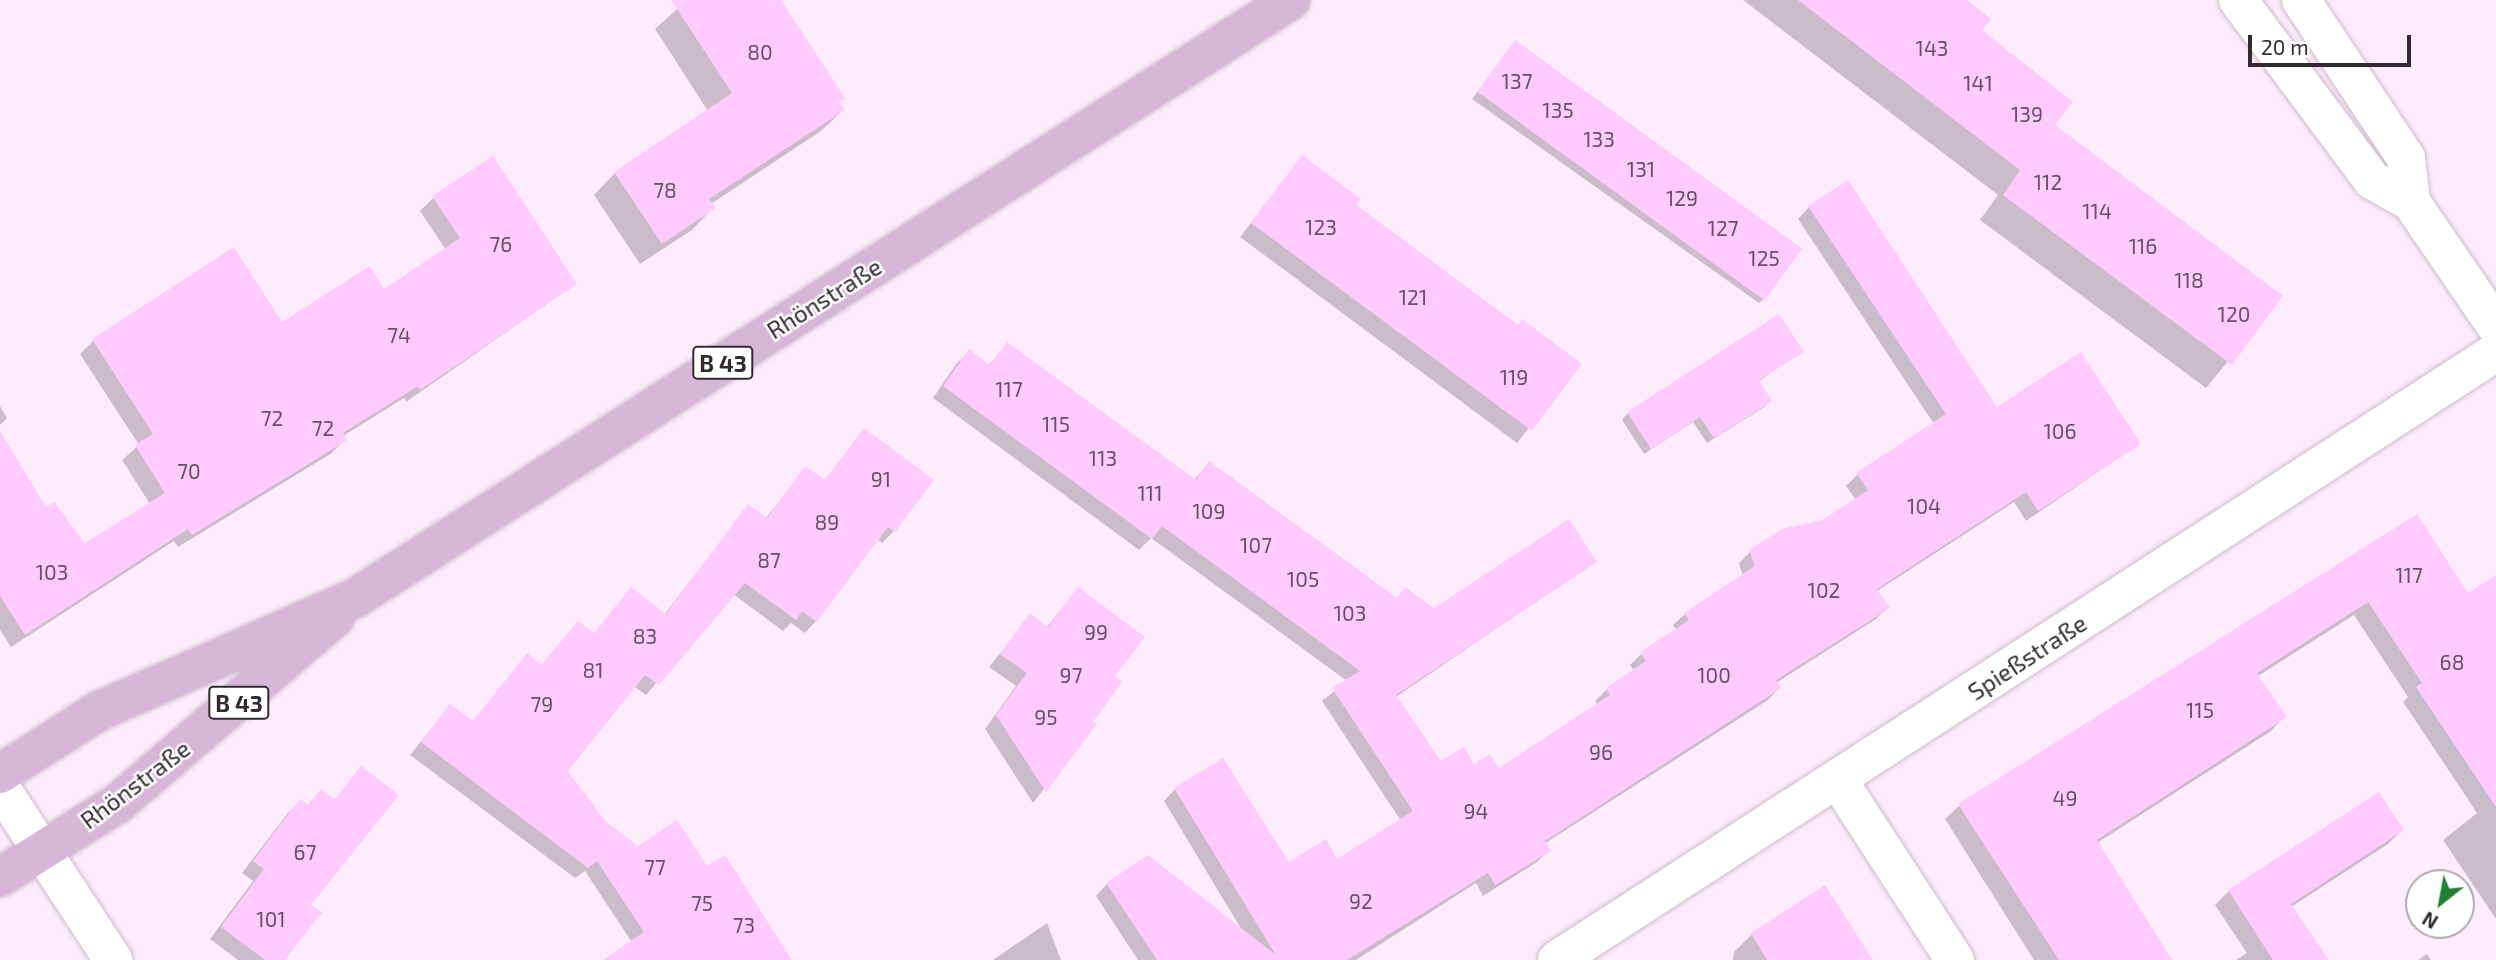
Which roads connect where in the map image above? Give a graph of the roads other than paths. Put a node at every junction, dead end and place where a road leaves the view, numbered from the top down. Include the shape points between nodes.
1 (1291, 0) edge
2 (2238, 0) edge
3 (2301, 0) edge
4 (2411, 202) junction
5 (2496, 326) edge
6 (2496, 352) edge
7 (357, 597) junction
8 (0, 774) edge
9 (1838, 780) junction
10 (0, 787) edge
11 (42, 851) junction
12 (0, 877) edge
13 (113, 960) edge
14 (1558, 960) edge
15 (1955, 960) edge

1 - 7 main road, Rhönstraße / B 43
2 - 4 street via 2372,180
3 - 4 street via 2406,158
4 - 5 street
6 - 9 street, Spießstraße
7 - 8 main road, Rhönstraße / B 43 via 99,711
7 - 11 main road, Rhönstraße / B 43 via 282,667 117,804
9 - 14 street, Spießstraße
9 - 15 street
10 - 11 street
11 - 12 main road, Rhönstraße / B 43
11 - 13 street

